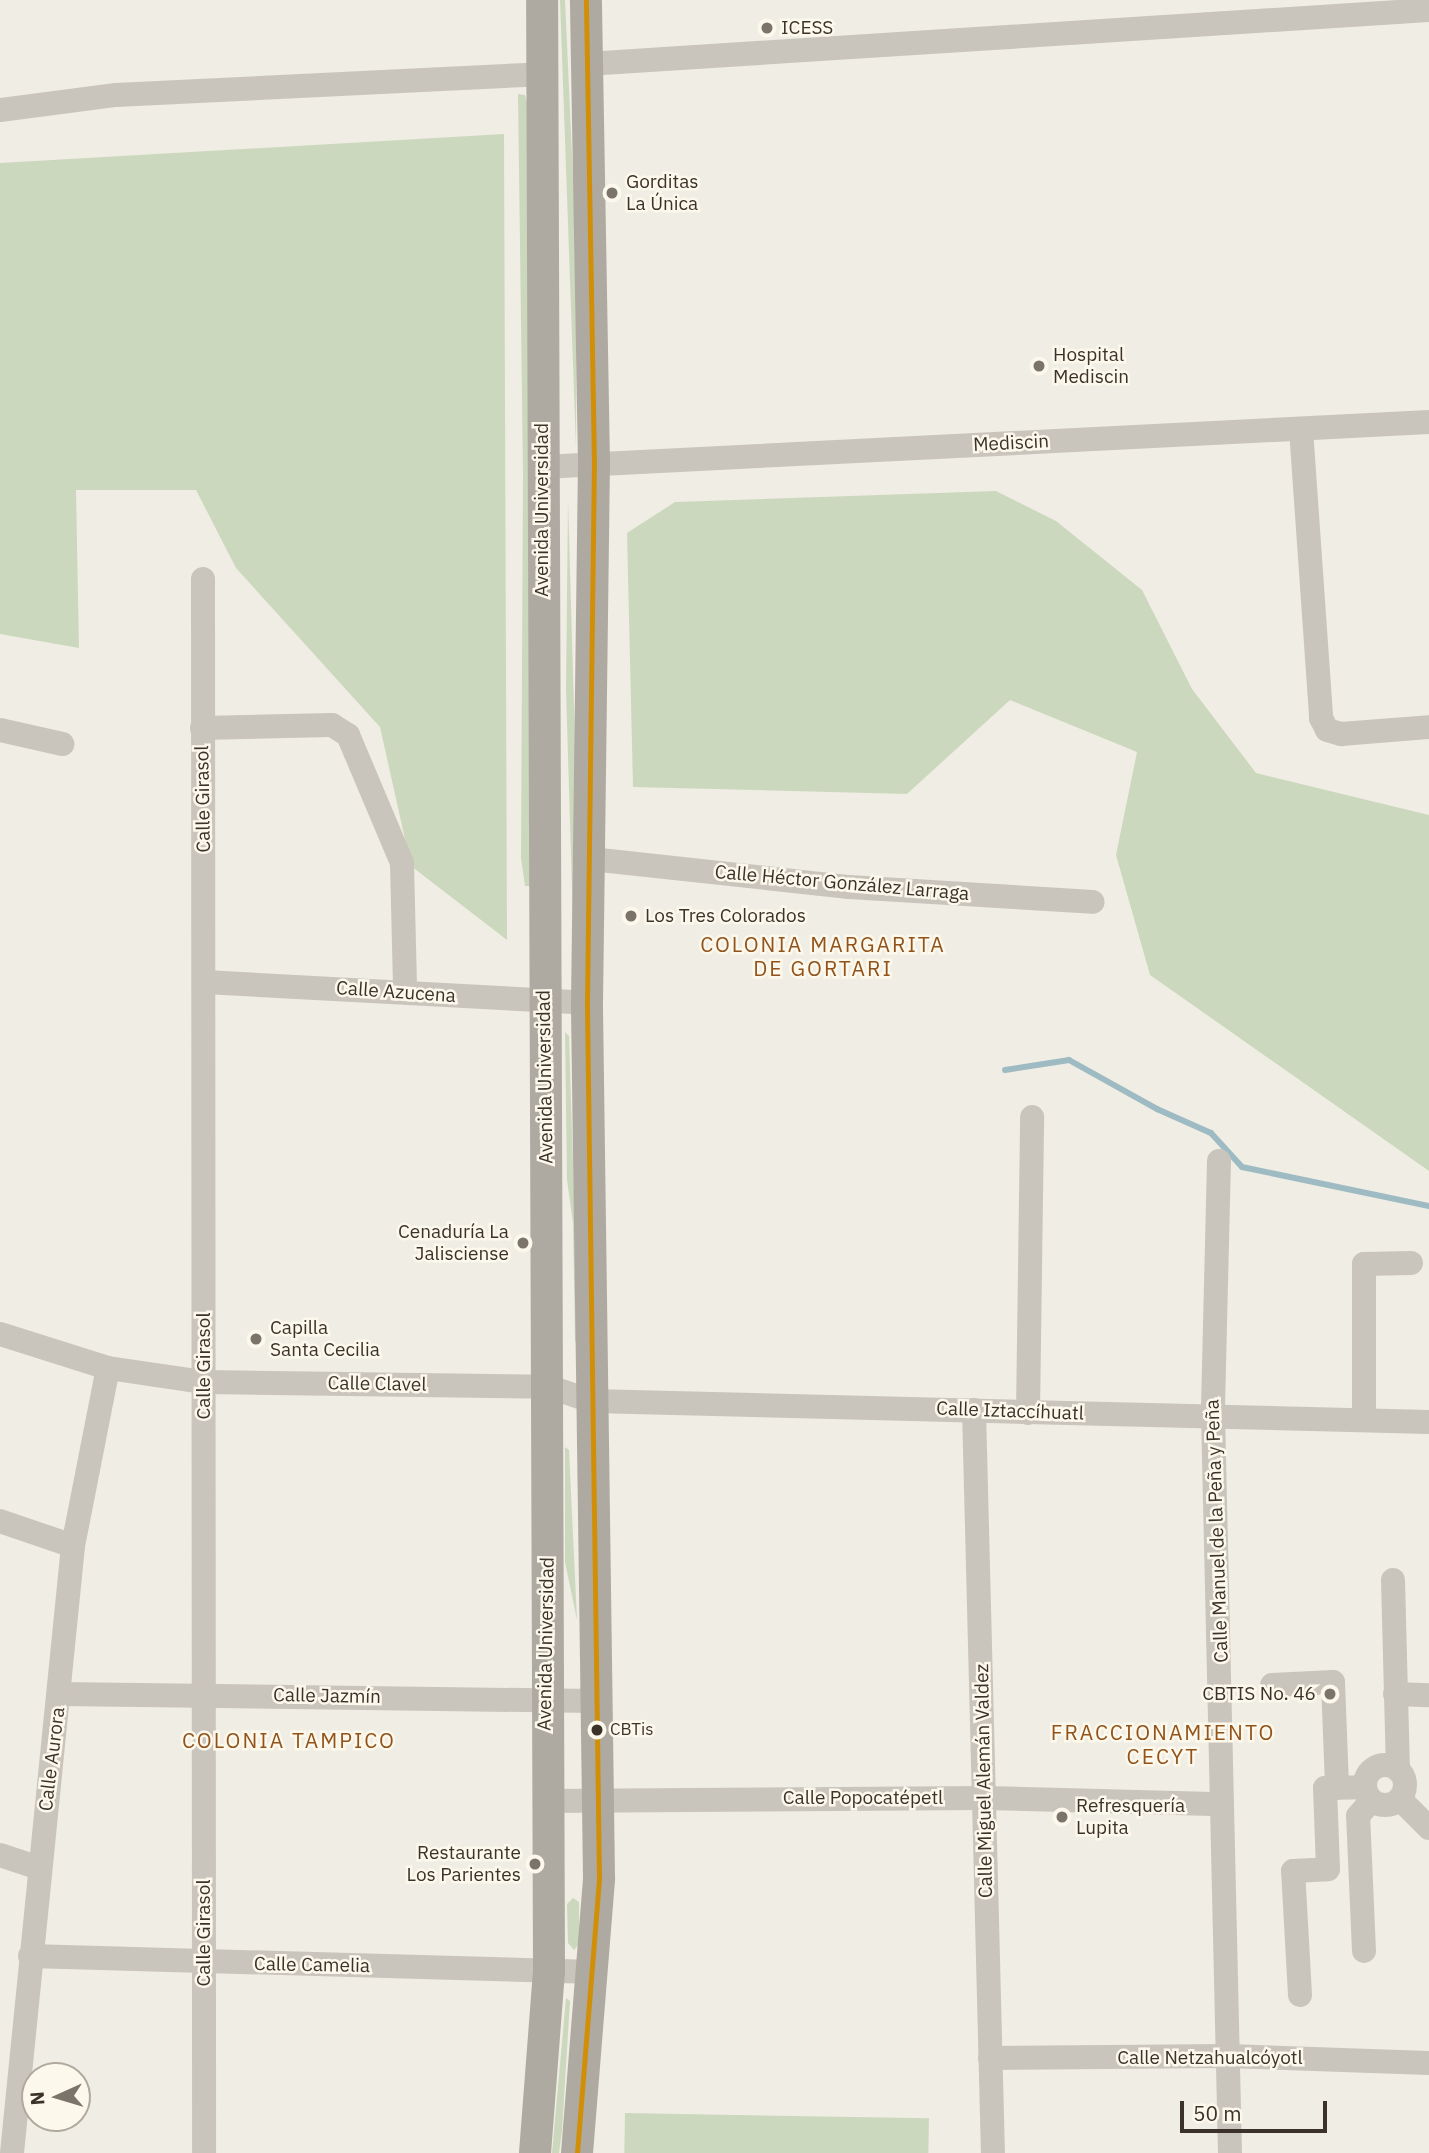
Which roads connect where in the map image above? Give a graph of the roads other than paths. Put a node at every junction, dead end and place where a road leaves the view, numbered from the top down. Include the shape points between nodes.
1 (542, 0) edge
2 (586, 0) edge
3 (1367, 7) edge
4 (1429, 10) edge
5 (1182, 12) edge
6 (587, 64) junction
7 (542, 74) junction
8 (0, 110) edge
9 (1429, 422) edge
10 (1301, 429) junction
11 (594, 464) junction
12 (542, 467) junction
13 (203, 579) dead end
14 (1429, 727) edge
15 (202, 728) junction
16 (0, 730) edge
17 (62, 744) dead end
18 (591, 859) junction
19 (1093, 902) dead end
20 (205, 982) junction
21 (405, 990) junction
22 (544, 1003) junction
23 (587, 1003) junction
24 (1032, 1117) dead end
25 (1219, 1161) dead end
26 (1411, 1263) dead end
27 (0, 1334) edge
28 (108, 1368) junction
29 (204, 1382) junction
30 (550, 1387) junction
31 (591, 1401) junction
32 (974, 1410) junction
33 (1028, 1413) junction
34 (1213, 1415) junction
35 (1364, 1420) junction
36 (1429, 1422) edge
37 (0, 1521) edge
38 (73, 1546) junction
39 (1393, 1580) dead end
40 (1272, 1685) dead end
41 (61, 1694) junction
42 (205, 1694) junction
43 (1395, 1694) junction
44 (1429, 1695) edge
45 (545, 1699) junction
46 (594, 1701) junction
47 (1398, 1770) junction
48 (1337, 1788) junction
49 (1367, 1794) junction
50 (985, 1798) junction
51 (1400, 1799) junction
52 (595, 1800) junction
53 (545, 1801) junction
54 (1222, 1804) junction
55 (1429, 1828) edge
56 (0, 1854) edge
57 (39, 1868) junction
58 (1364, 1951) dead end
59 (30, 1956) junction
60 (204, 1963) junction
61 (549, 1970) junction
62 (595, 1972) junction
63 (1300, 1995) dead end
64 (1228, 2056) junction
65 (990, 2058) junction
66 (1429, 2063) edge
67 (0, 2067) edge
68 (18, 2087) junction
69 (12, 2153) edge
70 (204, 2153) edge
71 (535, 2153) edge
72 (577, 2153) edge
73 (993, 2153) edge
74 (1230, 2153) edge

1 - 7 main road, Avenida Universidad
2 - 6 main road
3 - 4 street
3 - 5 street
5 - 6 street
6 - 11 main road
7 - 8 street via 116,95
7 - 12 main road, Avenida Universidad
9 - 10 street, Mediscin
10 - 11 street, Mediscin
10 - 14 street via 1321,718 1327,730 1341,734
11 - 12 street, Mediscin
11 - 18 main road
12 - 22 main road, Avenida Universidad
13 - 15 street, Calle Girasol
15 - 20 street, Calle Girasol
15 - 21 street via 332,725 348,735 402,863
16 - 17 street
18 - 19 street, Calle Héctor González Larraga via 849,887
18 - 23 main road
20 - 21 street, Calle Azucena
20 - 29 street, Calle Girasol
21 - 22 street, Calle Azucena
22 - 23 street, Calle Azucena
22 - 30 main road, Avenida Universidad
23 - 31 main road
24 - 33 street
25 - 34 street, Calle Manuel de la Peña y Peña
26 - 35 street via 1364,1264
27 - 28 street, Calle Clavel
28 - 29 street, Calle Clavel
28 - 38 street, Calle Aurora
29 - 30 street, Calle Clavel
29 - 42 street, Calle Girasol
30 - 31 street, Calle Clavel
30 - 45 main road, Avenida Universidad
31 - 32 street, Calle Iztaccíhuatl
31 - 46 main road
32 - 33 street, Calle Iztaccíhuatl
32 - 50 street, Calle Miguel Alemán Valdez
33 - 34 street, Calle Iztaccíhuatl
34 - 35 street, Calle Iztaccíhuatl
34 - 54 street, Calle Manuel de la Peña y Peña
35 - 36 street, Calle Iztaccíhuatl
37 - 38 street
38 - 41 street, Calle Aurora
39 - 43 street
40 - 48 street via 1332,1682
41 - 42 street, Calle Jazmín
41 - 57 street, Calle Aurora
42 - 45 street, Calle Jazmín
42 - 60 street, Calle Girasol
43 - 44 street
43 - 47 street
45 - 46 street, Calle Jazmín
45 - 53 main road, Avenida Universidad
46 - 52 main road
47 - 49 street via 1383,1765 1369,1772
47 - 51 street via 1405,1784
48 - 49 street
48 - 63 street via 1325,1788 1328,1869 1293,1871
49 - 51 street via 1386,1806
49 - 58 street via 1358,1816
50 - 52 street, Calle Popocatépetl
50 - 54 street, Calle Popocatépetl
50 - 65 street, Calle Miguel Alemán Valdez
51 - 55 street
52 - 53 street, Calle Popocatépetl
52 - 62 main road
53 - 61 main road, Avenida Universidad
54 - 64 street, Calle Manuel de la Peña y Peña
56 - 57 street
57 - 59 street, Calle Aurora
59 - 60 street, Calle Camelia
59 - 68 street, Calle Aurora
60 - 61 street, Calle Camelia
60 - 70 street, Calle Girasol
61 - 62 street, Calle Camelia
61 - 71 main road, Avenida Universidad
62 - 72 main road
64 - 65 street, Calle Netzahualcóyotl
64 - 66 street, Calle Netzahualcóyotl
64 - 74 street, Calle Manuel de la Peña y Peña
65 - 73 street, Calle Miguel Alemán Valdez
67 - 68 street
68 - 69 street, Calle Aurora

